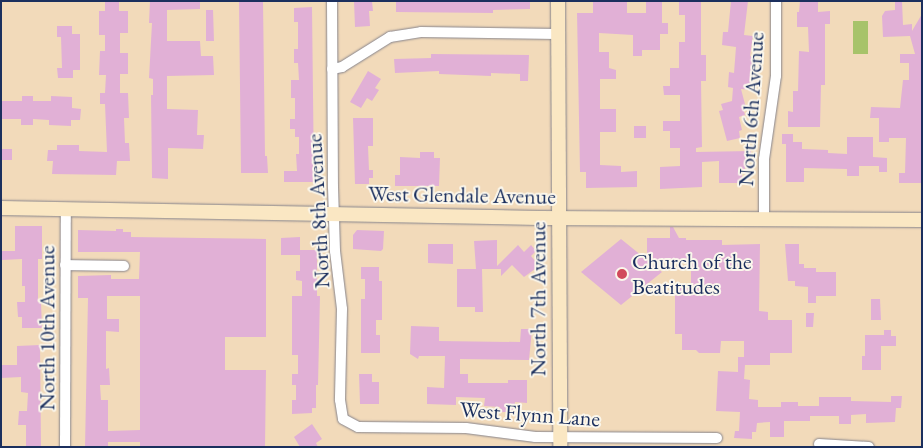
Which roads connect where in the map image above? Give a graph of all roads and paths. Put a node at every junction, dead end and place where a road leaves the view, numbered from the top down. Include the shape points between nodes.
1 (332, 1) edge
2 (558, 1) edge
3 (776, 1) edge
4 (557, 34) junction
5 (332, 69) junction
6 (1, 208) edge
7 (66, 209) junction
8 (334, 214) junction
9 (558, 218) junction
10 (764, 219) junction
11 (922, 220) edge
12 (65, 265) junction
13 (124, 266) dead end
14 (343, 419) joint
15 (716, 438) dead end
16 (560, 442) edge
17 (819, 444) dead end
18 (65, 447) edge
19 (868, 447) edge

1 - 5 street, North 8th Avenue
2 - 4 main road, North 7th Avenue
3 - 10 street, North 6th Avenue via 776,76 764,160
4 - 5 street via 421,32 390,37
4 - 9 main road, North 7th Avenue
5 - 8 street, North 8th Avenue
6 - 7 main road, West Glendale Avenue
7 - 8 main road, West Glendale Avenue
7 - 12 street, North 10th Avenue
8 - 9 main road, West Glendale Avenue
8 - 14 street, North 8th Avenue via 342,309 340,400
9 - 10 main road, West Glendale Avenue
9 - 16 main road, North 7th Avenue
10 - 11 main road, West Glendale Avenue
12 - 13 street
12 - 18 street, North 10th Avenue
14 - 16 street, West Flynn Lane via 358,427 466,428
15 - 16 street, West Flynn Lane
17 - 19 street

